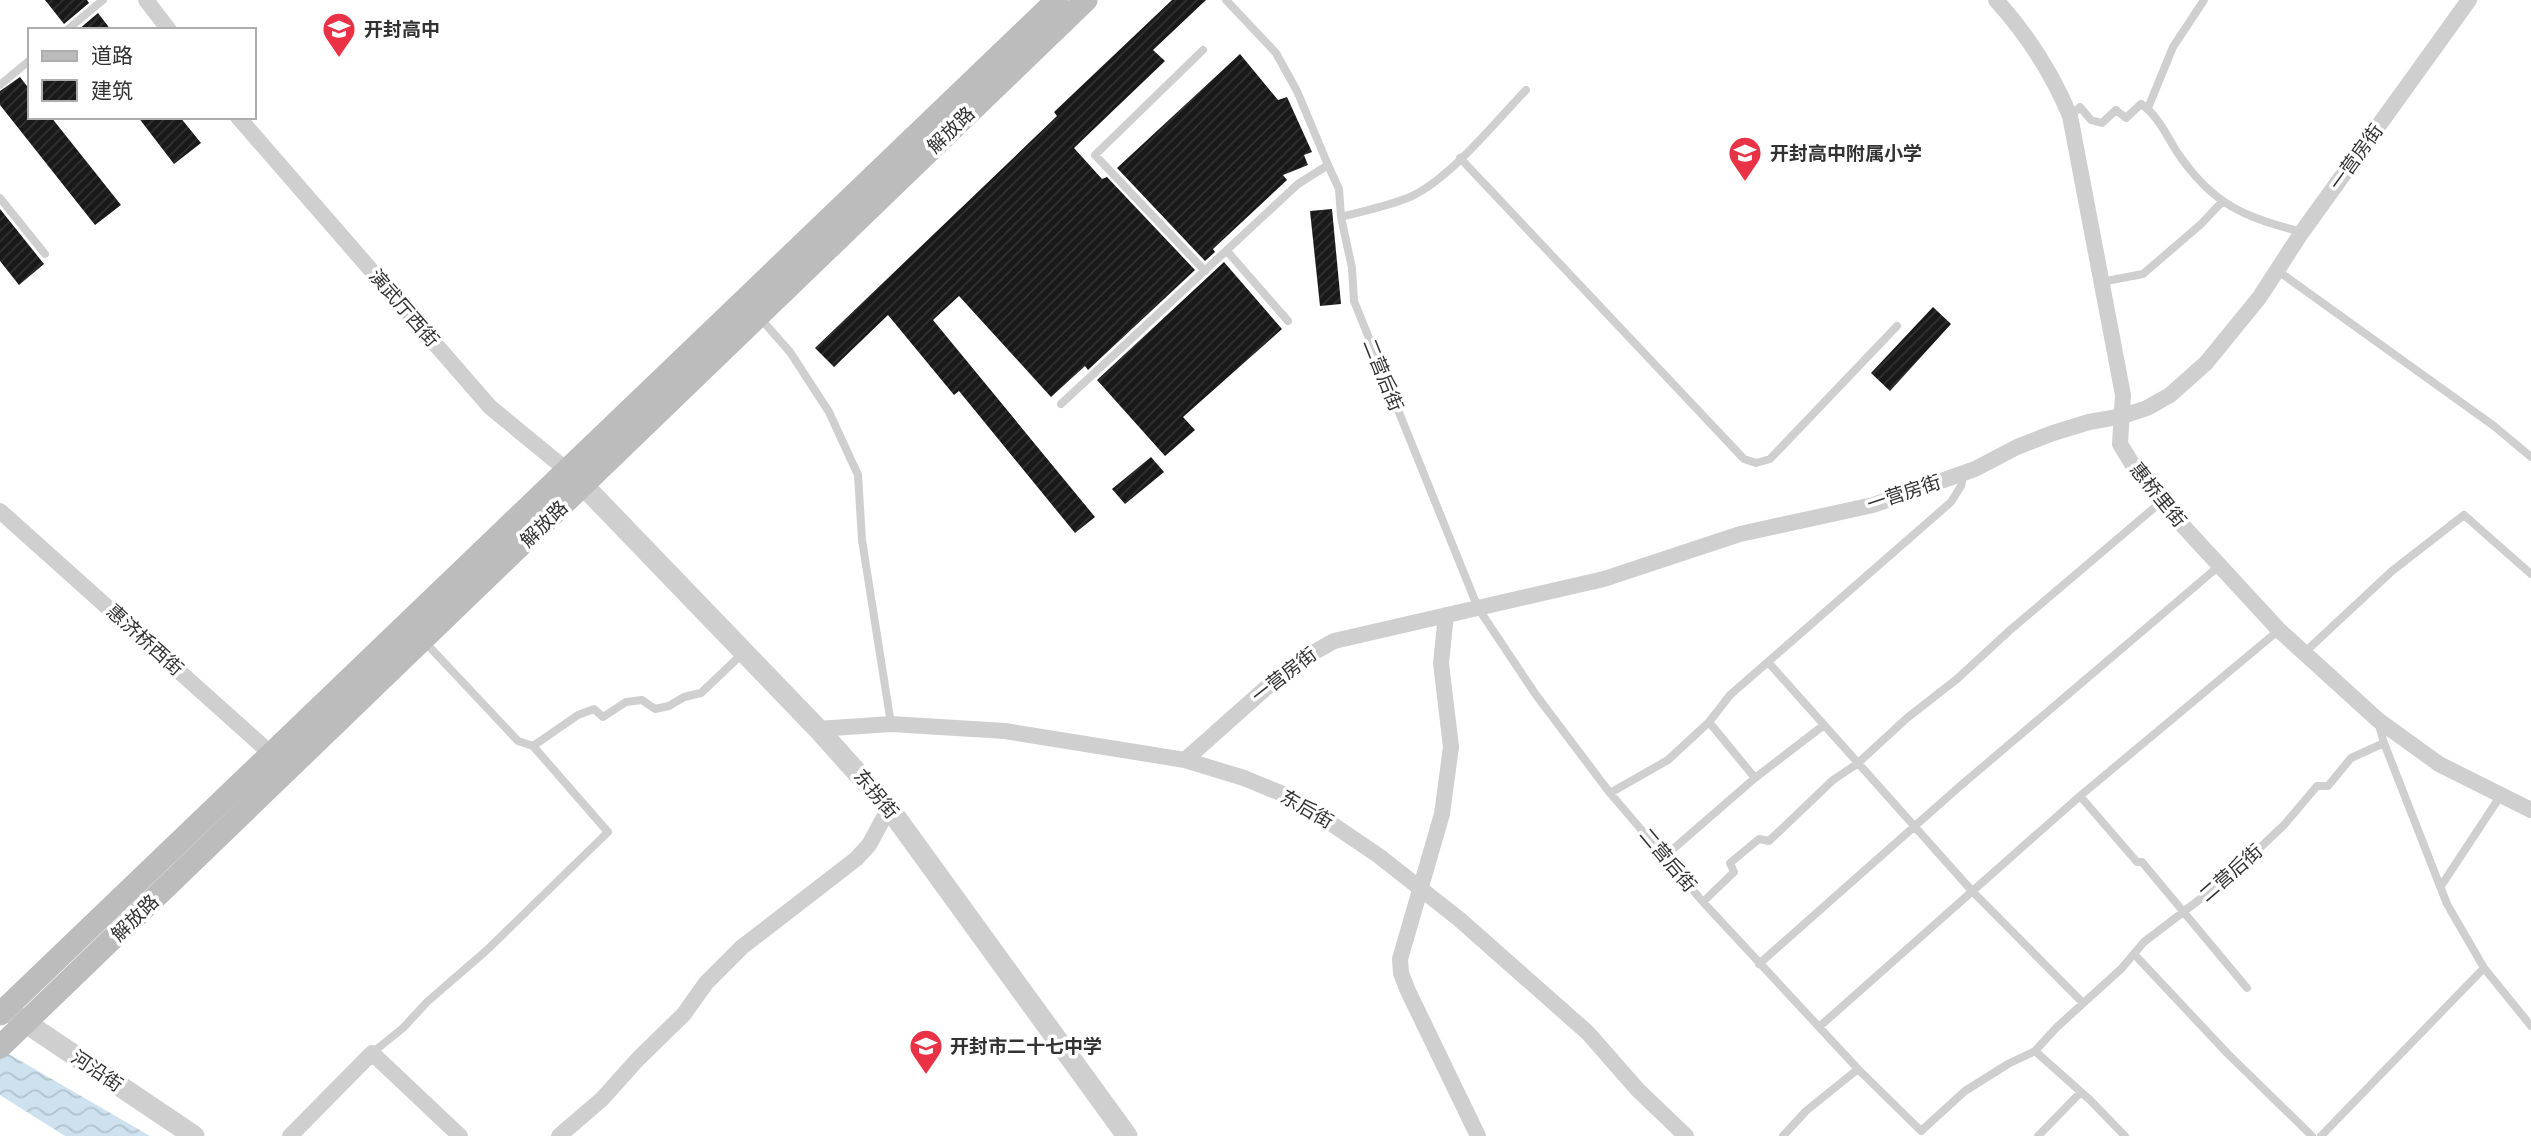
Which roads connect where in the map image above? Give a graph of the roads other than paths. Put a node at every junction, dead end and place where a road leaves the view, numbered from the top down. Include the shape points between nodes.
1 (103, 0) edge
2 (146, 0) edge
3 (1057, 0) edge
4 (1086, 0) edge
5 (1226, 0) edge
6 (1996, 0) edge
7 (2204, 0) edge
8 (2469, 0) edge
9 (69, 28) edge
10 (167, 28) edge
11 (1202, 50) dead end
12 (28, 62) edge
13 (0, 85) edge
14 (1526, 90) dead end
15 (2148, 108) junction
16 (2070, 116) junction
17 (240, 119) edge
18 (1461, 158) junction
19 (1328, 164) junction
20 (0, 198) edge
21 (2221, 202) junction
22 (1341, 217) junction
23 (2302, 232) junction
24 (1227, 251) junction
25 (45, 254) dead end
26 (1205, 271) junction
27 (2278, 271) junction
28 (2101, 282) junction
29 (758, 316) junction
30 (1288, 321) dead end
31 (1897, 326) dead end
32 (1061, 404) dead end
33 (2123, 416) junction
34 (2531, 457) edge
35 (1964, 473) junction
36 (576, 477) junction
37 (2161, 502) junction
38 (0, 511) edge
39 (2219, 565) junction
40 (2531, 574) edge
41 (1478, 608) junction
42 (1446, 615) junction
43 (2279, 630) junction
44 (423, 640) junction
45 (744, 653) junction
46 (2304, 653) junction
47 (1768, 662) junction
48 (2378, 720) junction
49 (1709, 722) junction
50 (891, 724) junction
51 (1824, 725) junction
52 (818, 729) junction
53 (2384, 743) junction
54 (533, 746) junction
55 (1185, 760) junction
56 (281, 762) junction
57 (1857, 764) junction
58 (1755, 778) junction
59 (1610, 793) junction
60 (2501, 795) junction
61 (2080, 796) junction
62 (889, 808) junction
63 (2531, 810) edge
64 (1914, 828) junction
65 (1664, 856) junction
66 (2441, 886) junction
67 (1421, 889) junction
68 (1973, 892) junction
69 (1703, 902) junction
70 (2183, 914) junction
71 (2134, 954) junction
72 (1759, 964) junction
73 (2484, 968) junction
74 (2246, 988) dead end
75 (2083, 1003) junction
76 (2, 1009) edge
77 (2531, 1026) edge
78 (1819, 1027) junction
79 (13, 1035) edge
80 (2035, 1051) junction
81 (372, 1052) junction
82 (1858, 1069) junction
83 (2081, 1092) junction
84 (194, 1136) edge
85 (289, 1136) edge
86 (460, 1136) edge
87 (559, 1136) edge
88 (1127, 1136) edge
89 (1478, 1136) edge
90 (1686, 1136) edge
91 (1783, 1136) edge
92 (2038, 1136) edge
93 (2125, 1136) edge
94 (2312, 1136) edge
95 (2321, 1136) edge

1 - 9 lane
2 - 10 street
3 - 36 main road, 解放路
4 - 29 main road, 解放路
5 - 19 lane, 二营后街 via 1276,53
6 - 16 street, 惠桥里街 via 2057,84
7 - 15 lane via 2173,47
8 - 23 street, 一营房街
11 - 26 lane via 1095,155
12 - 13 lane
14 - 18 lane
15 - 16 lane via 2141,104 2126,118 2116,110 2102,123 2091,120 2080,107
15 - 21 lane via 2189,169
16 - 28 street, 惠桥里街
17 - 36 street, 演武厅西街 via 490,407
18 - 22 lane via 1410,197
18 - 31 lane via 1744,459 1756,463 1770,459
19 - 22 lane, 二营后街 via 1339,189
19 - 24 lane via 1298,184
20 - 25 lane
21 - 23 lane via 2256,220
21 - 28 lane via 2143,274
22 - 41 lane, 二营后街 via 1354,301
23 - 27 street, 一营房街
24 - 26 lane
24 - 30 lane
26 - 32 lane
27 - 33 street, 一营房街 via 2206,363 2170,395
27 - 34 lane
28 - 33 street, 惠桥里街
29 - 36 main road, 解放路
29 - 50 lane via 790,352 829,412 858,475 862,540
33 - 35 street, 一营房街 via 2053,433
33 - 37 street, 惠桥里街 via 2120,444
35 - 41 street, 一营房街 via 1873,505 1740,534 1604,579
35 - 47 lane via 1951,502
36 - 44 main road, 解放路
36 - 45 street, 东拐街
36 - 56 main road, 解放路
37 - 39 street, 惠桥里街
37 - 57 lane
38 - 56 street, 惠济桥西街
39 - 43 street, 惠桥里街
39 - 64 lane
40 - 46 lane via 2464,515 2392,572
41 - 42 street, 一营房街
41 - 59 lane, 二营后街
42 - 55 street, 一营房街 via 1319,647 1293,664
42 - 67 street via 1441,663 1451,747 1442,814
43 - 46 street, 惠桥里街
43 - 61 lane
44 - 54 lane via 518,741
44 - 56 main road, 解放路
45 - 52 street, 东拐街
45 - 54 lane via 701,693 655,709 642,700 626,702 603,717 594,709
46 - 48 street, 惠桥里街
47 - 49 lane via 1730,695
47 - 51 lane
48 - 53 lane
48 - 60 street, 惠桥里街 via 2440,764
49 - 58 lane
49 - 59 lane via 1668,760
50 - 52 street, 东后街
50 - 55 street, 东后街 via 1005,731
51 - 57 lane
51 - 58 lane
52 - 62 street, 东拐街
53 - 66 lane
53 - 70 lane, 二营后街 via 2351,758 2328,786 2316,786 2260,849
54 - 81 lane via 608,832 487,950
55 - 67 street, 东后街 via 1295,799
56 - 76 main road, 解放路
56 - 79 main road, 解放路
57 - 64 lane
57 - 69 lane via 1833,780 1769,841 1759,839 1730,863 1734,872
58 - 65 lane
59 - 65 lane, 二营后街
60 - 63 street, 惠桥里街
60 - 66 lane
61 - 68 lane
61 - 70 lane
62 - 87 street via 856,859 742,947 602,1099
62 - 88 street, 东拐街
64 - 68 lane
64 - 72 lane
65 - 69 lane, 二营后街
66 - 73 lane
67 - 89 street via 1400,959 1401,973
67 - 90 street, 东后街 via 1588,1033
68 - 75 lane
68 - 78 lane
69 - 72 lane, 二营后街
70 - 71 lane, 二营后街
70 - 74 lane
71 - 75 lane, 二营后街
71 - 94 lane
72 - 78 lane, 二营后街
73 - 77 lane
73 - 95 lane
75 - 80 lane, 二营后街
76 - 79 street, 河沿街
78 - 82 lane, 二营后街
79 - 84 street, 河沿街
80 - 82 lane, 二营后街 via 1965,1091 1922,1131
80 - 83 lane
81 - 85 street
81 - 86 street
82 - 91 lane via 1805,1111
83 - 92 lane
83 - 93 lane

